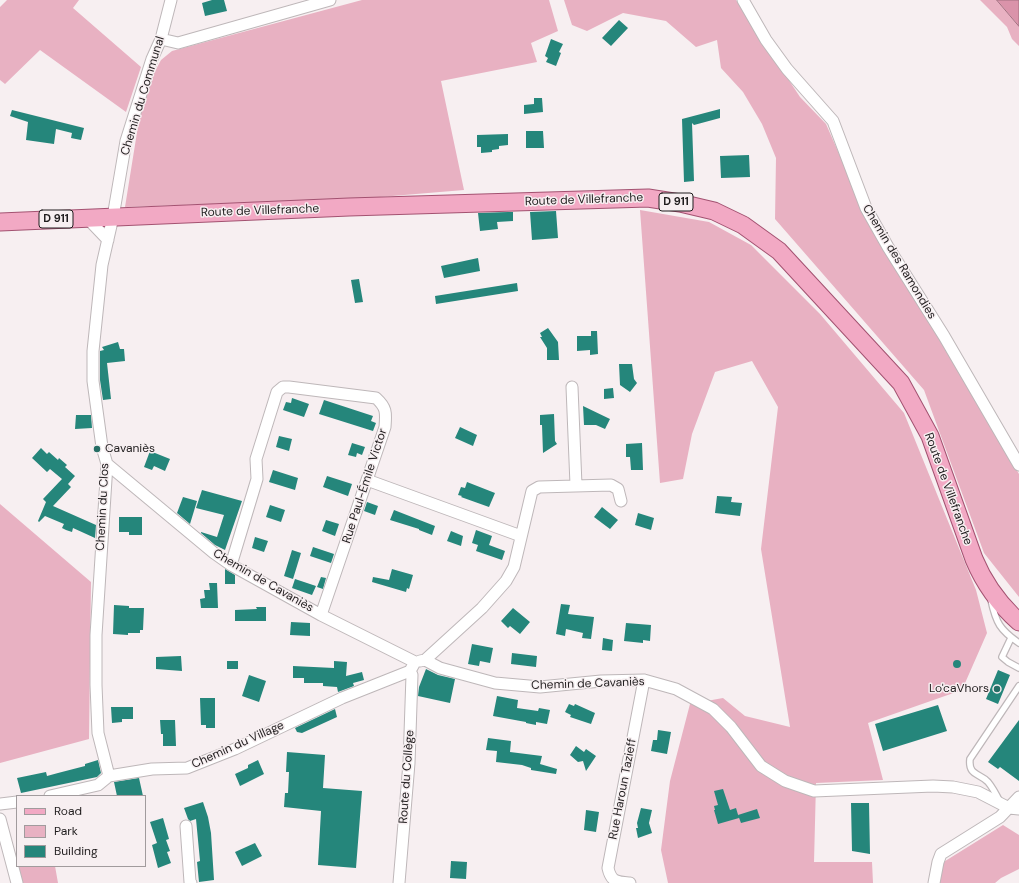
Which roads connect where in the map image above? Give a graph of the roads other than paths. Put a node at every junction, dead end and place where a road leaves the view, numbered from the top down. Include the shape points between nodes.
1 (171, 0) edge
2 (330, 0) edge
3 (743, 0) edge
4 (161, 39) junction
5 (113, 217) junction
6 (87, 218) junction
7 (0, 222) edge
8 (108, 240) junction
9 (572, 387) dead end
10 (107, 464) junction
11 (1019, 465) edge
12 (367, 480) junction
13 (576, 485) junction
14 (621, 501) dead end
15 (521, 536) junction
16 (231, 565) junction
17 (989, 588) junction
18 (321, 615) junction
19 (1019, 622) edge
20 (1011, 638) junction
21 (1019, 643) edge
22 (417, 664) junction
23 (1019, 668) edge
24 (644, 680) junction
25 (1019, 686) edge
26 (109, 776) junction
27 (55, 795) edge
28 (1019, 797) edge
29 (16, 802) edge
30 (0, 804) edge
31 (1010, 807) edge
32 (0, 818) edge
33 (186, 826) dead end
34 (190, 882) edge
35 (17, 883) edge
36 (398, 883) edge
37 (630, 883) edge
38 (934, 883) edge

1 - 4 street, Chemin du Communal
2 - 4 street via 178,43
3 - 11 street, Chemin des Ramondies via 766,40 787,69 833,121 866,208
4 - 5 street, Chemin du Communal via 152,59 126,141
5 - 6 main road, Route de Villefranche / D 911
5 - 8 street, Chemin du Clos
5 - 17 main road, Route de Villefranche / D 911 via 648,198 714,211 744,225 779,251 900,383 930,436 974,559
6 - 7 main road, Route de Villefranche / D 911
6 - 8 street
8 - 10 street, Chemin du Clos via 102,265 92,351 93,382 102,447
9 - 13 street
10 - 16 street, Chemin de Cavaniès
10 - 26 street, Chemin du Clos via 96,635 96,698 98,733
12 - 15 street
12 - 16 street, Rue Paul-Émile Victor via 385,427 384,404 376,398 283,387 277,392 256,459 257,479
12 - 18 street, Rue Paul-Émile Victor
13 - 14 street via 611,485 618,489
13 - 15 street via 539,487 532,491
15 - 22 street via 514,567 506,581 482,608
16 - 18 street, Chemin de Cavaniès
17 - 19 main road, Route de Villefranche / D 911
17 - 20 lane via 999,626
18 - 22 street, Chemin de Cavaniès
20 - 21 lane
20 - 23 lane via 1002,657
22 - 24 street, Chemin de Cavaniès via 495,684 540,687
22 - 26 street, Chemin du Village via 235,749 187,768 152,769
22 - 36 street, Route du Collège via 412,675 409,763
24 - 31 street, Chemin de Cavaniès via 676,689 713,709 760,766 785,781 814,791 953,787 978,792
24 - 37 street, Rue Haroun Tazieff via 608,868 613,880
25 - 31 lane via 969,764 975,774 988,781
26 - 27 street, Chemin du Village via 98,786
28 - 31 street
29 - 30 street
31 - 38 street via 1000,817 941,854
32 - 35 street
33 - 34 street

